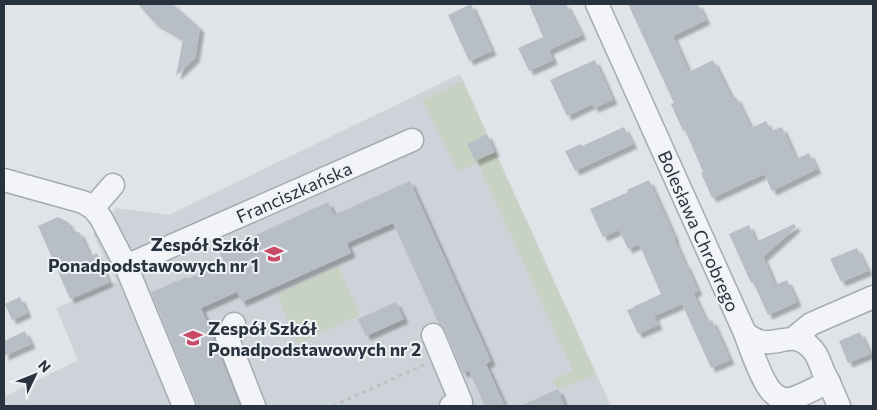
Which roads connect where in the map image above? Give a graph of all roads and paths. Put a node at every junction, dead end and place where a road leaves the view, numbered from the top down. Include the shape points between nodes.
1 (597, 4) edge
2 (412, 140) dead end
3 (4, 180) edge
4 (113, 185) dead end
5 (93, 208) junction
6 (126, 266) junction
7 (873, 297) edge
8 (234, 324) dead end
9 (745, 333) junction
10 (433, 335) dead end
11 (794, 338) junction
12 (442, 356) junction
13 (829, 382) junction
14 (184, 406) edge
15 (254, 406) edge
16 (333, 406) edge
17 (451, 406) edge
18 (839, 406) edge

1 - 9 street, Bolesława Chrobrego
2 - 6 street, Franciszkańska
3 - 5 street via 73,198
4 - 5 street
5 - 6 street
6 - 14 street
7 - 11 street via 811,324
8 - 15 street via 227,337
9 - 11 street, Bolesława Chrobrego via 752,339 769,342
9 - 13 street via 767,385 781,399 790,399
10 - 12 street
11 - 13 street via 810,346
12 - 16 path
12 - 17 street via 461,402
13 - 18 street

